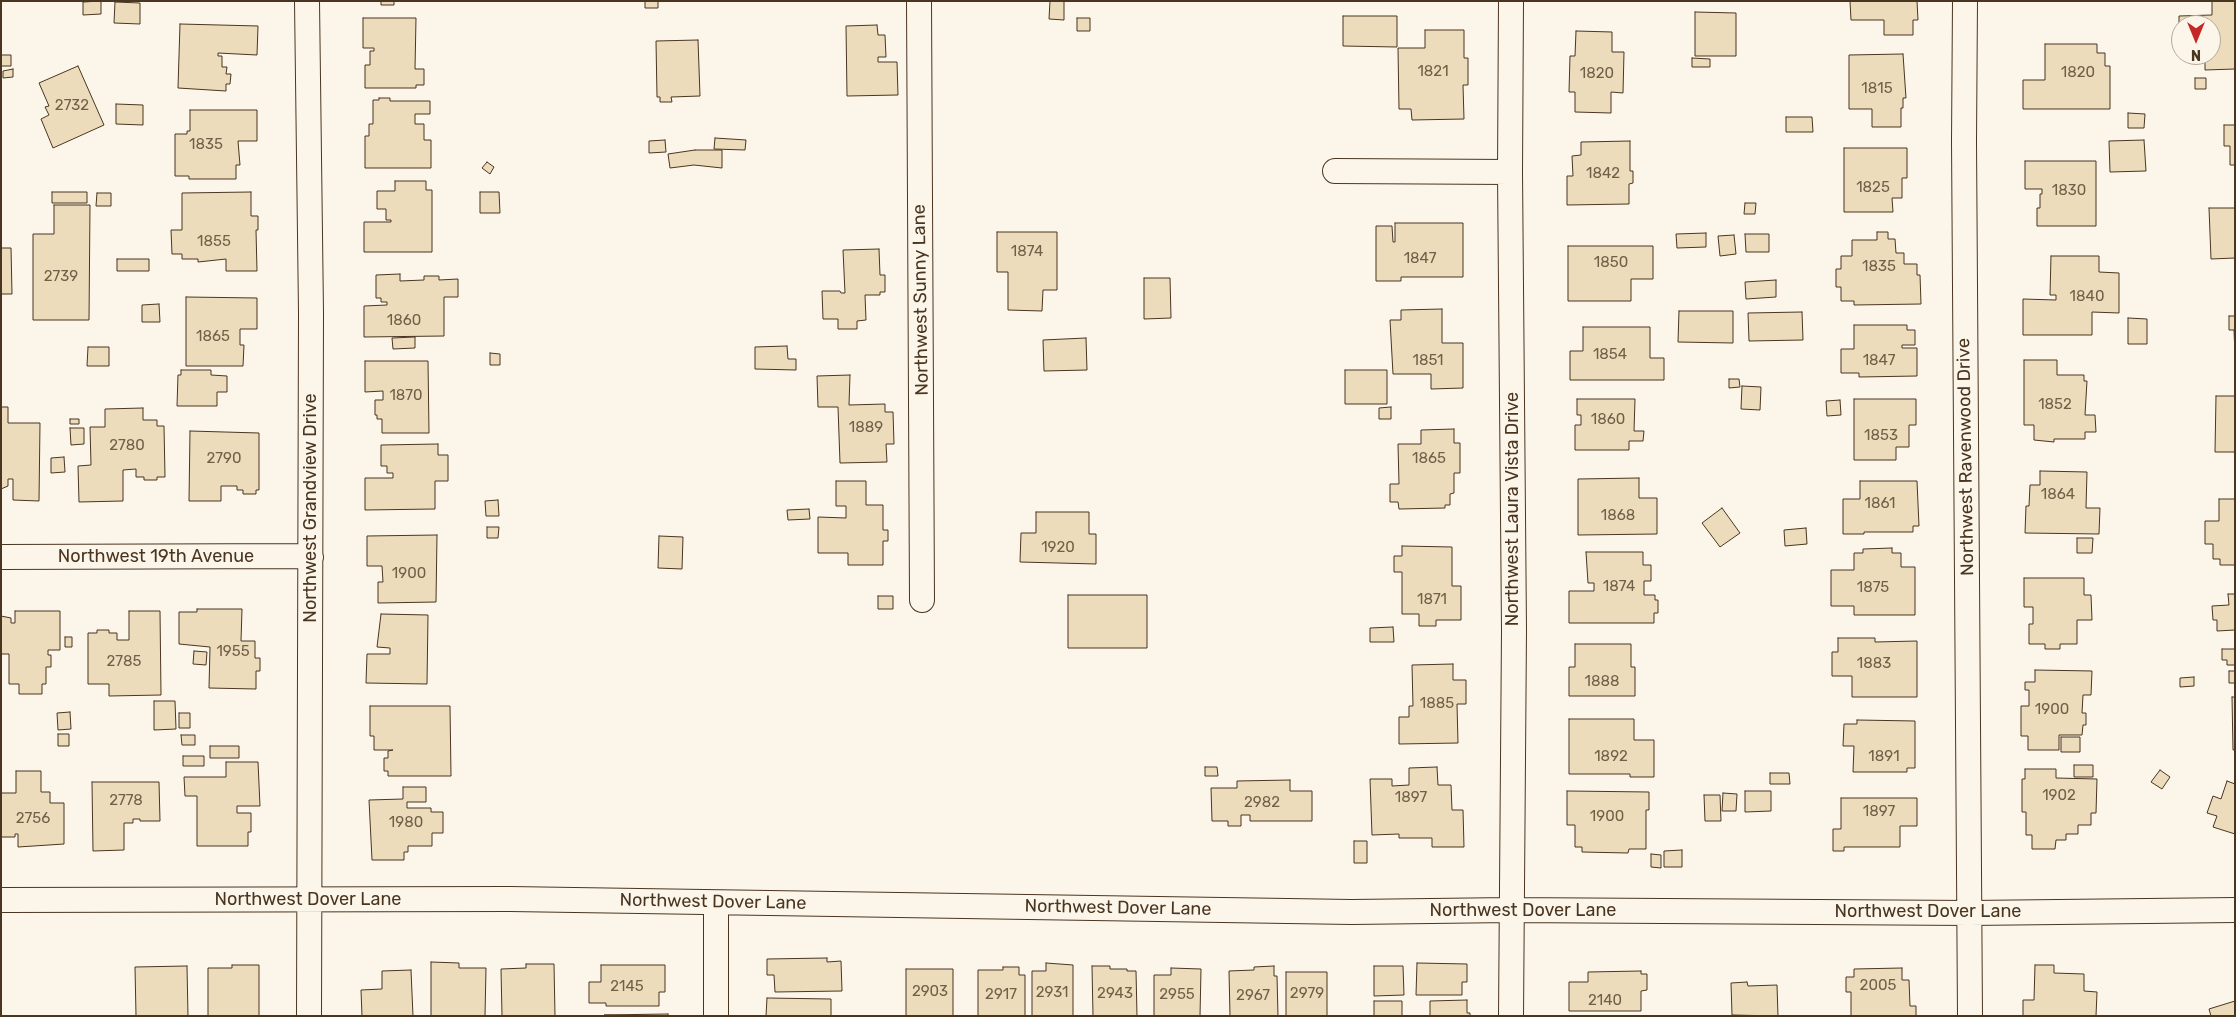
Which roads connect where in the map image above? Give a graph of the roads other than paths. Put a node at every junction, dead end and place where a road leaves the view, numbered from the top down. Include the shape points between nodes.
1 (307, 1) edge
2 (919, 1) edge
3 (1511, 1) edge
4 (1965, 1) edge
5 (1335, 171) dead end
6 (1510, 172) junction
7 (1, 557) edge
8 (311, 557) junction
9 (922, 600) dead end
10 (1, 900) edge
11 (308, 900) junction
12 (716, 903) junction
13 (1510, 910) junction
14 (2235, 910) edge
15 (1970, 913) junction
16 (309, 1016) edge
17 (716, 1016) edge
18 (1511, 1016) edge
19 (1970, 1016) edge

1 - 8 street, Northwest Grandview Drive
2 - 9 street, Northwest Sunny Lane
3 - 6 street, Northwest Laura Vista Drive
4 - 15 street, Northwest Ravenwood Drive
5 - 6 street
6 - 13 street, Northwest Laura Vista Drive via 1514,630
7 - 8 street, Northwest 19th Avenue
8 - 11 street, Northwest Grandview Drive
10 - 11 street, Northwest Dover Lane
11 - 12 street, Northwest Dover Lane
11 - 16 street, Northwest Grandview Drive
12 - 13 street, Northwest Dover Lane via 1352,912
12 - 17 street
13 - 15 street, Northwest Dover Lane
13 - 18 street, Northwest Laura Vista Drive
14 - 15 street, Northwest Dover Lane
15 - 19 street, Northwest Ravenwood Drive

